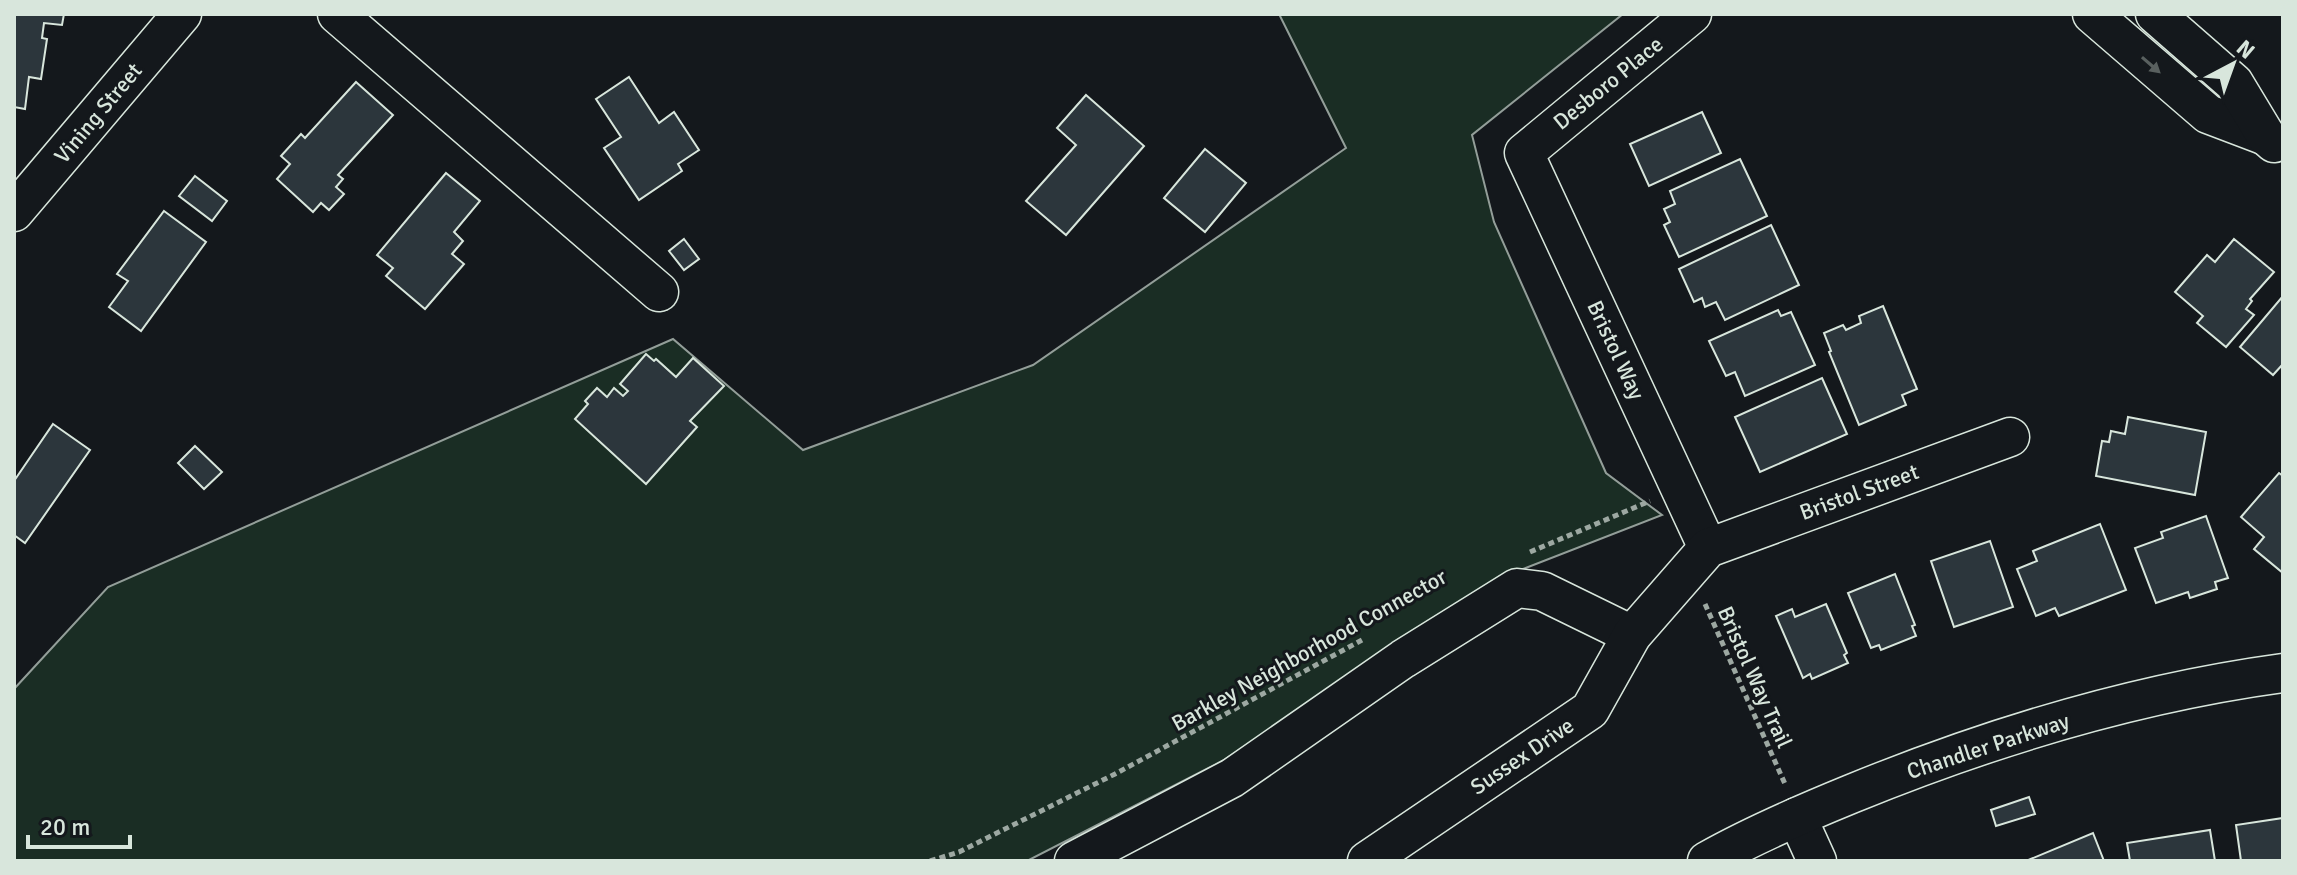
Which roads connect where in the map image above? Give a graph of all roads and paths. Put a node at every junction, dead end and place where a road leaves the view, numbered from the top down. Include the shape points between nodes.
1 (182, 14) edge
2 (337, 14) edge
3 (1692, 14) edge
4 (2092, 14) edge
5 (2155, 14) edge
6 (2275, 143) edge
7 (1524, 153) joint
8 (14, 212) edge
9 (659, 292) dead end
10 (2010, 437) dead end
11 (1680, 488) junction
12 (1708, 548) junction
13 (1516, 558) dead end
14 (1632, 635) junction
15 (1364, 639) dead end
16 (2283, 673) edge
17 (1797, 817) junction
18 (959, 852) junction
19 (930, 861) edge
20 (945, 861) edge
21 (1074, 861) edge
22 (1367, 861) edge
23 (1707, 861) edge
24 (1817, 861) edge

1 - 8 street, Vining Street
2 - 9 street
3 - 7 street, Desboro Place
4 -> 6 street via 2208,114
5 - 6 street via 2234,83
7 - 11 street, Bristol Way
10 - 12 street, Bristol Street
11 - 12 street, Bristol Way
11 - 13 path
12 - 14 street, Sussex Drive
12 - 17 path, Bristol Way Trail via 1702,596
14 - 21 street via 1542,591 1517,588 1403,659 1232,778
14 - 22 street, Sussex Drive via 1590,710
15 - 18 path, Barkley Neighborhood Connector
16 - 17 street, Chandler Parkway via 2039,727 1911,770
17 - 23 street, Chandler Parkway
17 - 24 street
18 - 19 path, Barkley Neighborhood Connector
18 - 20 path, Barkley Neighborhood Connector

